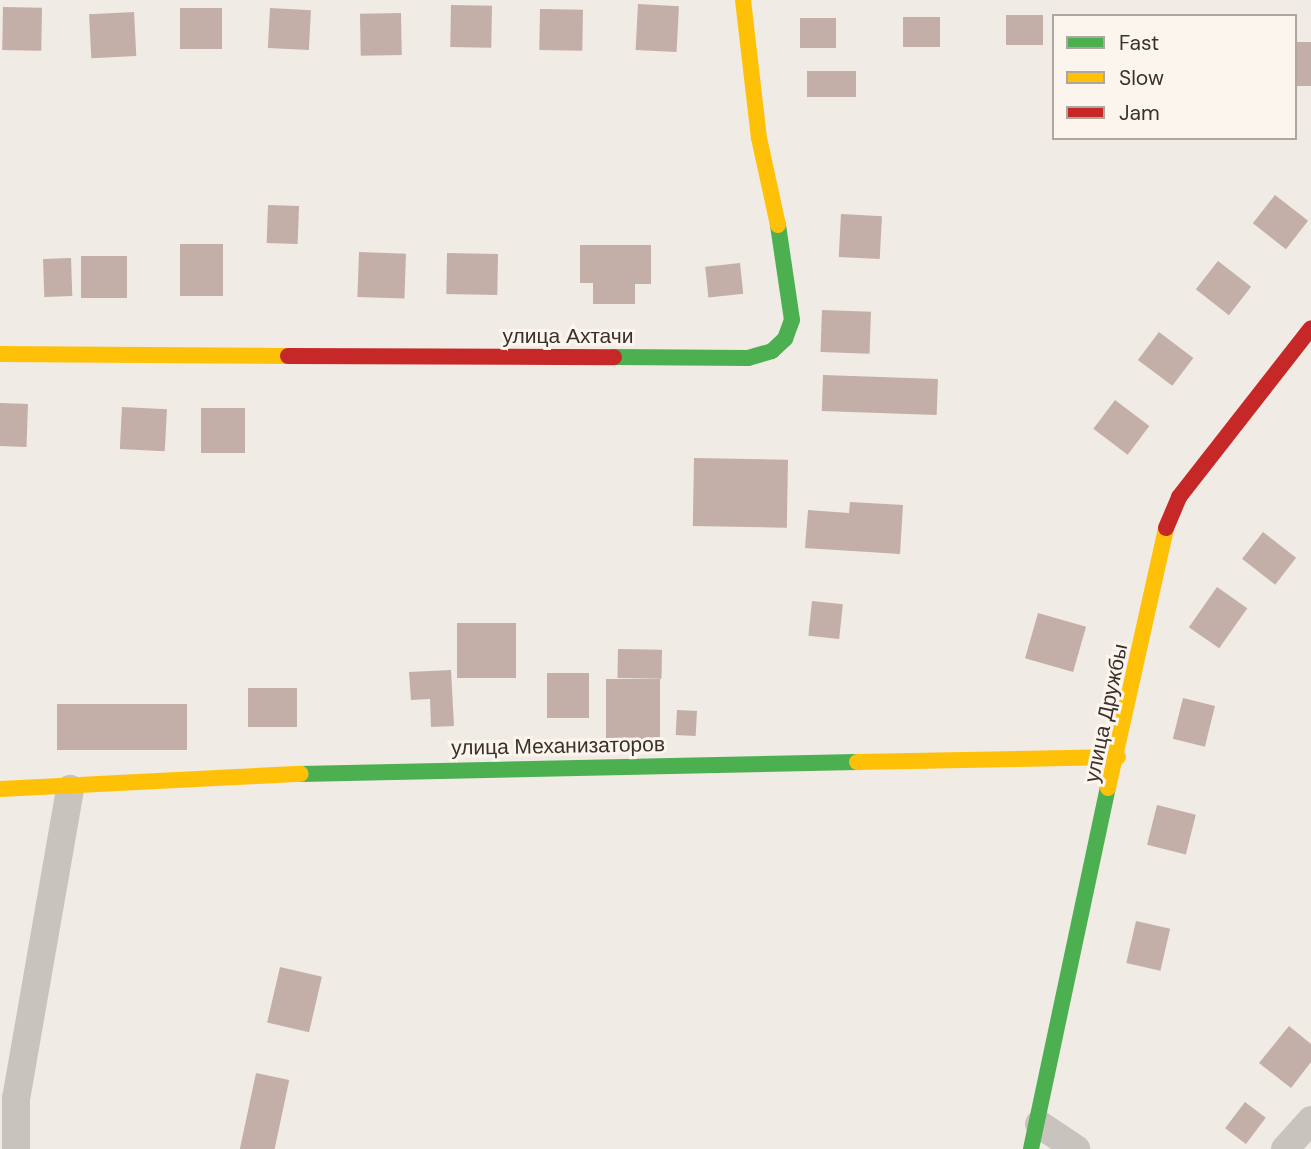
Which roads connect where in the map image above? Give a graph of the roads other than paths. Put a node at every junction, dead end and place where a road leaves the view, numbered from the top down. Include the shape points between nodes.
1 (743, 0) edge
2 (1311, 328) edge
3 (0, 354) edge
4 (1118, 757) junction
5 (0, 789) edge
6 (70, 789) junction
7 (1311, 1120) edge
8 (1035, 1136) edge
9 (16, 1149) edge
10 (1076, 1149) edge
11 (1285, 1149) edge

1 - 3 street, улица Ахтачи via 758,138 784,251 792,320 785,339 772,351 748,358
2 - 4 street, улица Дружбы via 1179,496 1162,538
4 - 6 street, улица Механизаторов via 393,770
4 - 8 street, улица Дружбы
5 - 6 street, улица Механизаторов
6 - 9 street via 16,1099
7 - 11 street
8 - 10 street

